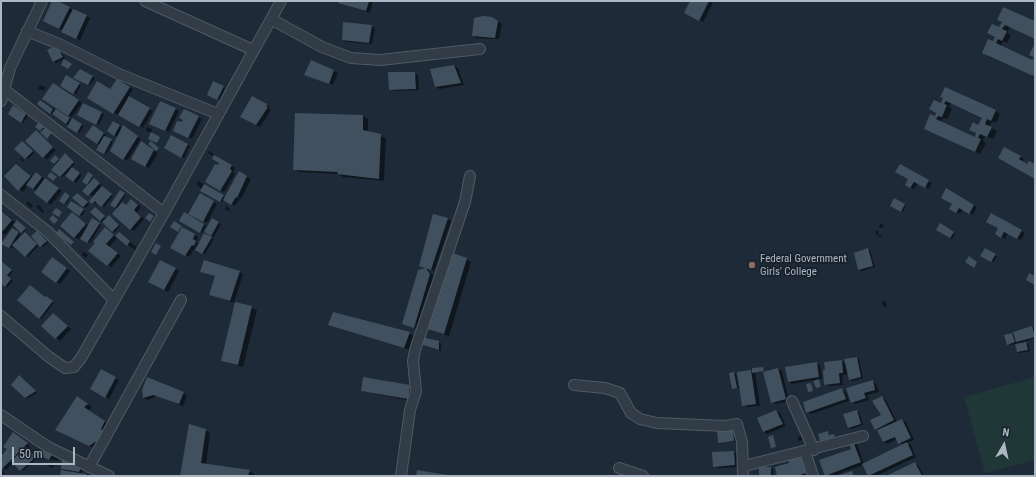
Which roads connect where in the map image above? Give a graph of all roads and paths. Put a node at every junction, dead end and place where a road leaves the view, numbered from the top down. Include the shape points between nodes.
1 (42, 1) edge
2 (145, 1) edge
3 (281, 1) edge
4 (271, 19) junction
5 (27, 32) junction
6 (480, 49) dead end
7 (253, 50) junction
8 (5, 90) junction
9 (1, 101) edge
10 (218, 114) junction
11 (470, 176) dead end
12 (1, 195) edge
13 (164, 213) junction
14 (114, 300) junction
15 (181, 300) dead end
16 (1, 316) edge
17 (574, 385) dead end
18 (792, 402) dead end
19 (1, 415) edge
20 (863, 436) dead end
21 (809, 451) junction
22 (89, 468) junction
23 (619, 468) dead end
24 (744, 471) edge
25 (109, 476) edge
26 (401, 476) edge
27 (643, 476) edge
28 (813, 476) edge

1 - 5 street
2 - 7 street
3 - 4 street
4 - 6 street via 322,47 351,58 380,60
4 - 7 street
5 - 8 street via 10,68
5 - 10 street via 59,44 119,74
7 - 10 street
8 - 9 street
8 - 13 street
10 - 13 street
11 - 26 street via 465,202 415,350 413,361 416,391 410,410
12 - 14 street via 48,232
13 - 14 street
14 - 16 street via 74,367 65,368 49,357
15 - 22 street
17 - 24 street via 605,388 620,393 631,413 651,422 725,426 738,424
18 - 21 street
19 - 22 street via 48,447
20 - 21 street
21 - 24 street
21 - 28 street
22 - 25 street
23 - 27 street

